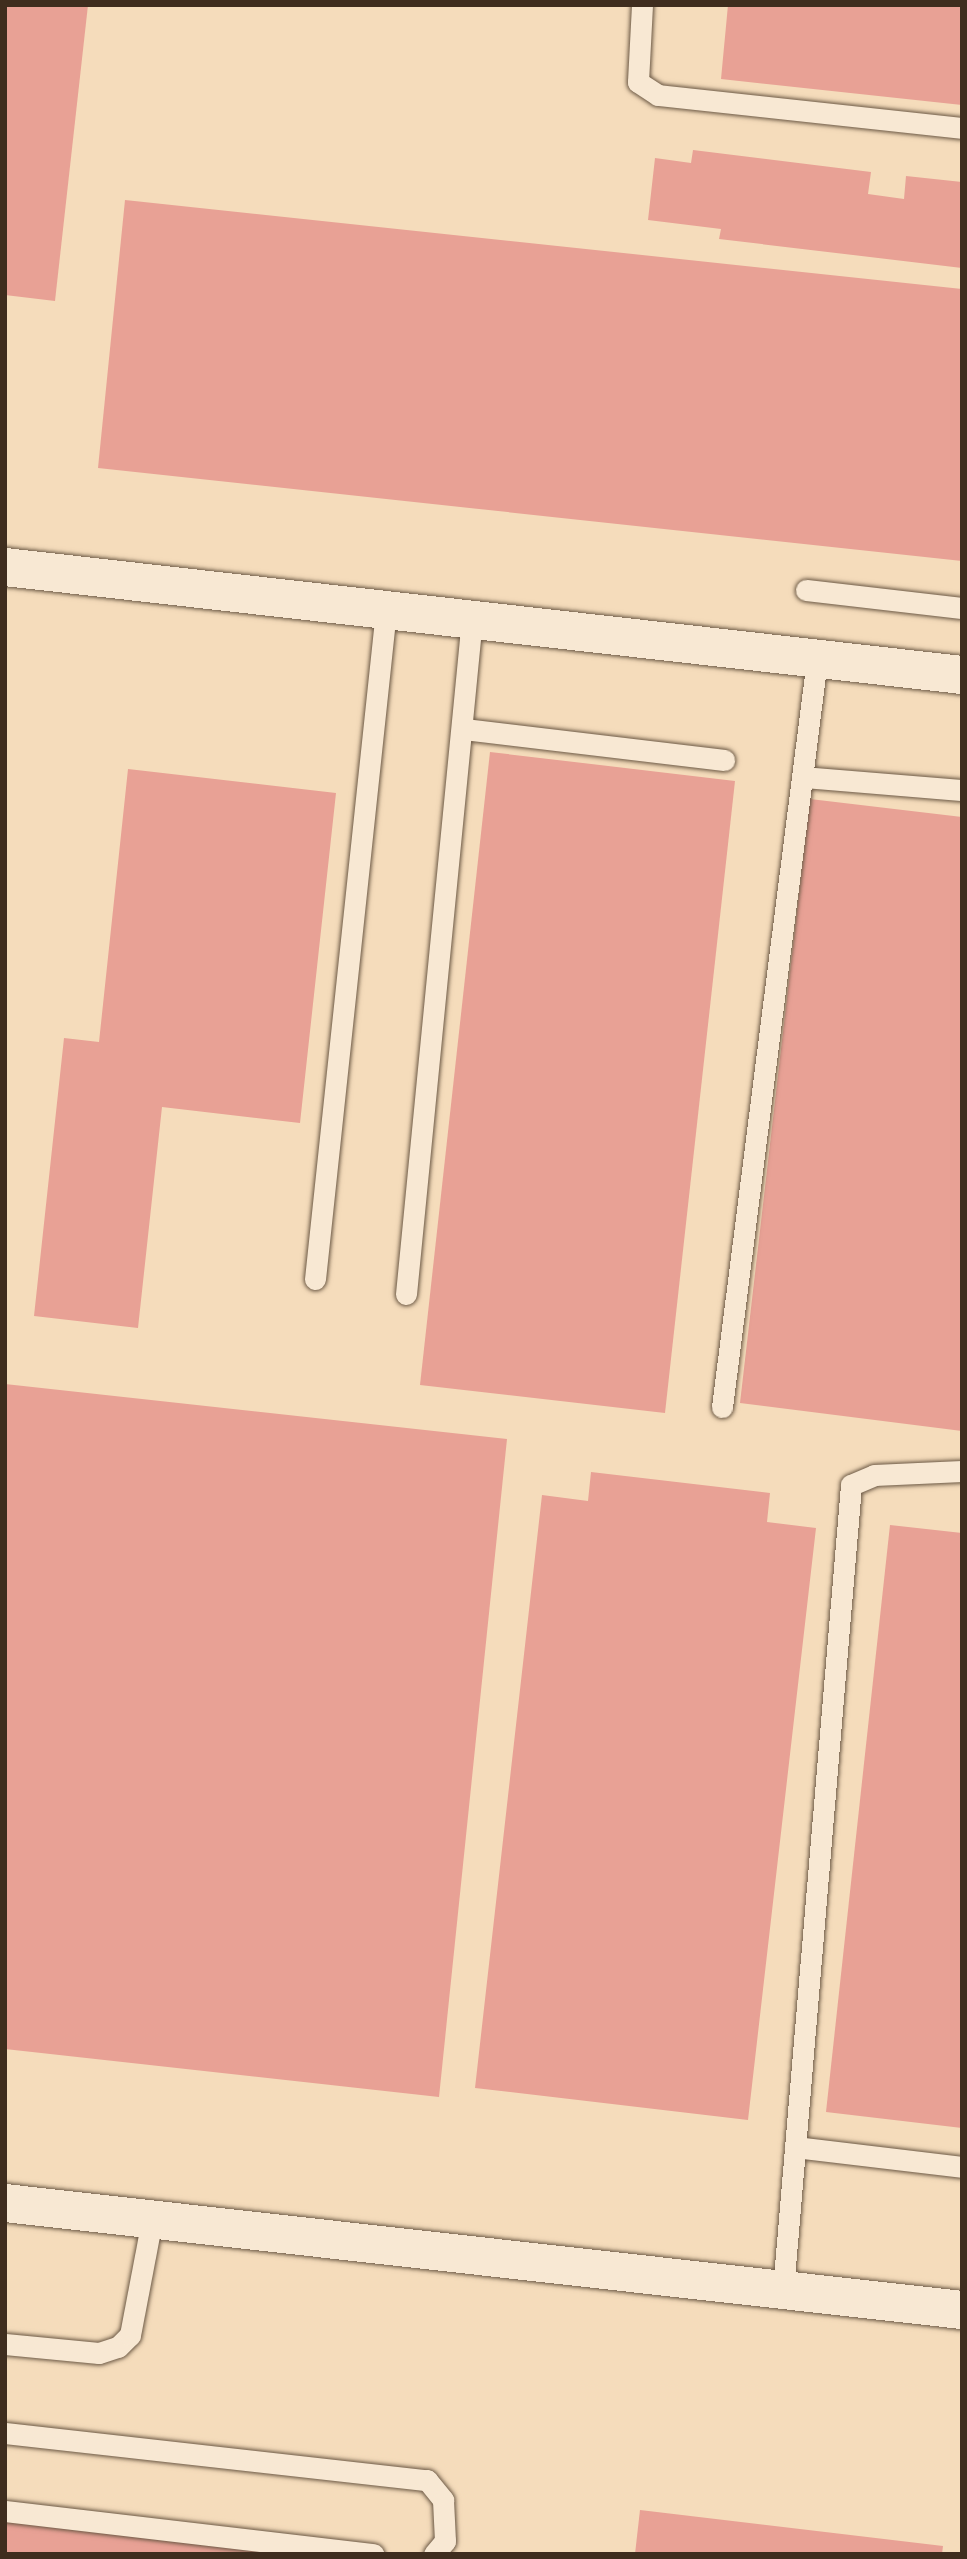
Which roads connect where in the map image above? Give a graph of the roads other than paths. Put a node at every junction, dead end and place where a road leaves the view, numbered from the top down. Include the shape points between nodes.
1 (642, 5) edge
2 (962, 128) edge
3 (5, 567) edge
4 (806, 590) dead end
5 (962, 608) edge
6 (386, 610) junction
7 (472, 620) junction
8 (817, 659) junction
9 (962, 675) edge
10 (464, 729) junction
11 (724, 760) dead end
12 (803, 777) junction
13 (962, 790) edge
14 (315, 1279) dead end
15 (407, 1294) dead end
16 (722, 1407) dead end
17 (962, 1471) edge
18 (795, 2147) junction
19 (962, 2166) edge
20 (5, 2203) edge
21 (152, 2220) junction
22 (783, 2290) junction
23 (962, 2310) edge
24 (5, 2344) edge
25 (5, 2433) edge
26 (5, 2511) edge
27 (373, 2554) edge
28 (434, 2554) edge

1 - 2 lane via 638,82 658,95
3 - 6 street
4 - 5 lane
6 - 7 street
6 - 14 lane
7 - 8 street
7 - 10 lane
8 - 9 street
8 - 12 lane
10 - 11 lane
10 - 15 lane
12 - 13 lane
12 - 16 lane
17 - 18 lane via 874,1475 851,1485
18 - 19 lane
18 - 22 lane
20 - 21 street
21 - 22 street
21 - 24 lane via 130,2335 118,2347 99,2353
22 - 23 street
25 - 28 lane via 427,2480 443,2500 445,2541
26 - 27 lane

